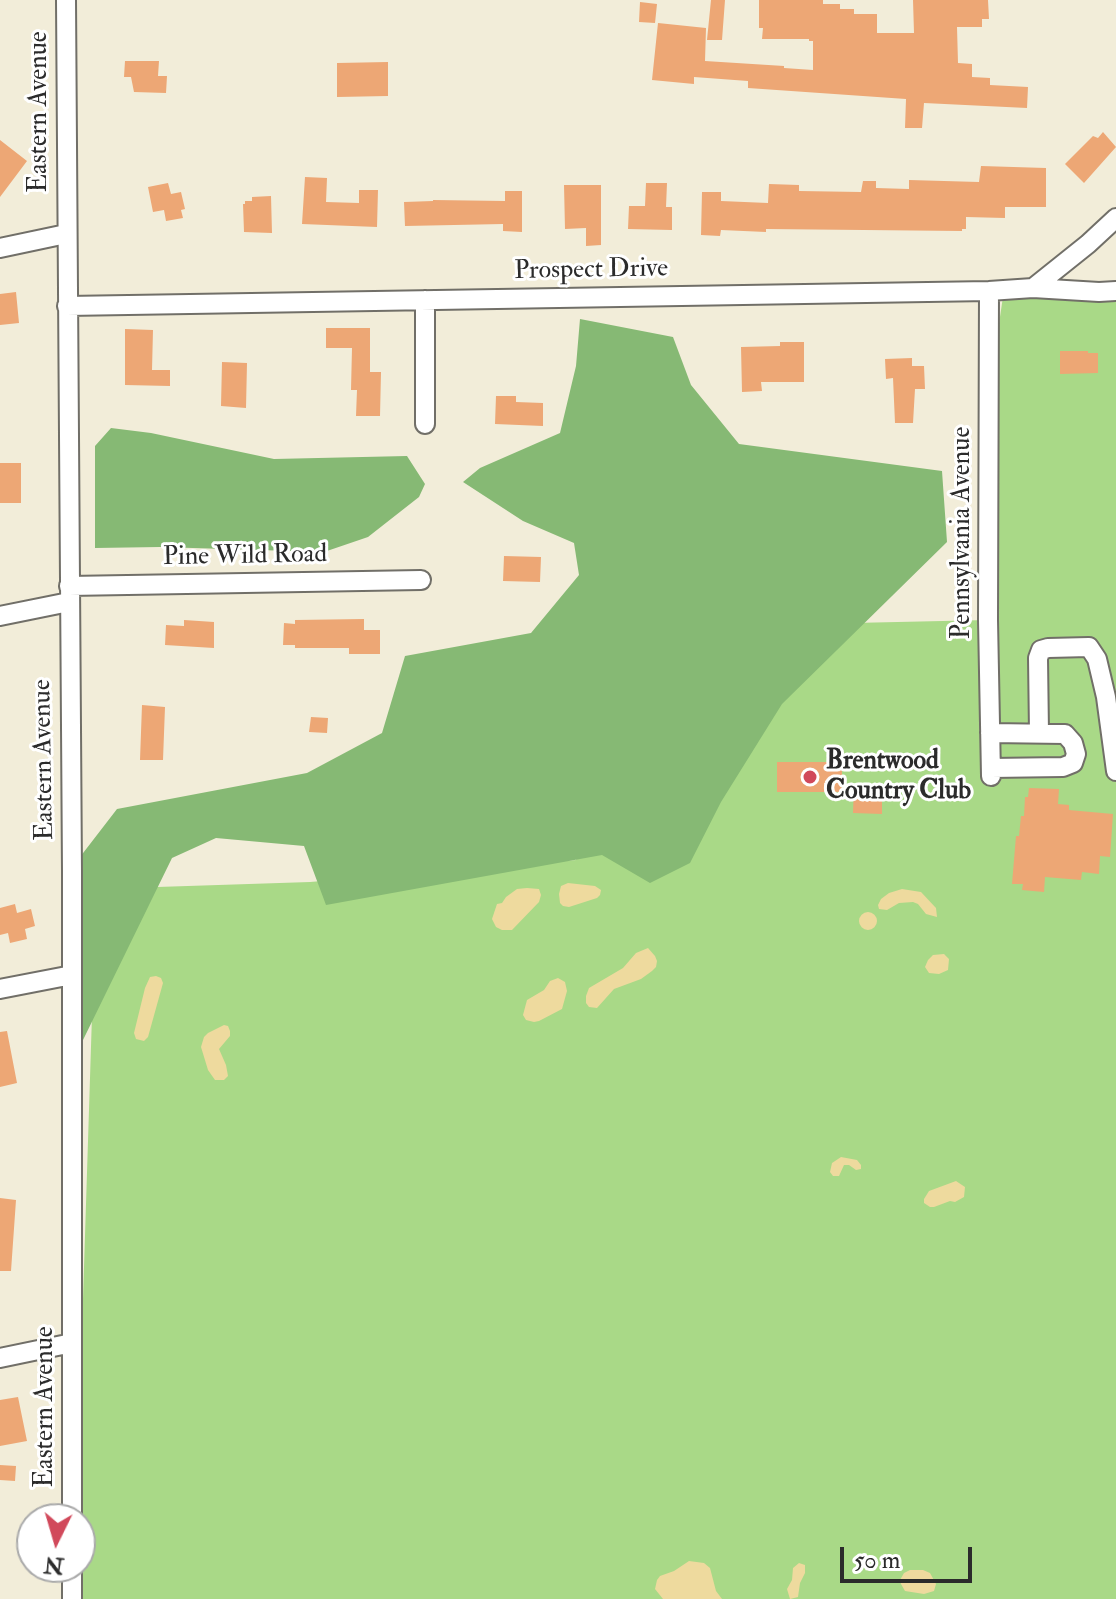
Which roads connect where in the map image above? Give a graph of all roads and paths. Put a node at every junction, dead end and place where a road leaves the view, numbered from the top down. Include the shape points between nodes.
1 (66, 0) edge
2 (1116, 218) edge
3 (66, 234) junction
4 (0, 248) edge
5 (1033, 288) junction
6 (989, 291) junction
7 (1116, 291) edge
8 (425, 300) junction
9 (67, 306) junction
10 (425, 424) dead end
11 (421, 580) dead end
12 (69, 594) junction
13 (0, 616) edge
14 (990, 733) junction
15 (1039, 733) junction
16 (1116, 771) edge
17 (72, 975) junction
18 (0, 989) edge
19 (72, 1343) junction
20 (0, 1358) edge
21 (72, 1503) edge

1 - 3 street, Eastern Avenue
2 - 5 street
3 - 4 street
3 - 9 street, Eastern Avenue
5 - 6 street, Prospect Drive
5 - 7 street, Prospect Drive
6 - 8 street, Prospect Drive
6 - 14 street, Pennsylvania Avenue
8 - 9 street, Prospect Drive
8 - 10 street
9 - 12 street, Eastern Avenue
11 - 12 street, Pine Wild Road
12 - 13 street, Pine Wild Road
12 - 17 street, Eastern Avenue
14 - 15 street
14 - 15 street, Pennsylvania Avenue via 991,772 1073,763 1073,743 1065,734
15 - 16 street via 1041,650 1089,647 1106,697
17 - 18 street
17 - 19 street, Eastern Avenue
19 - 20 street
19 - 21 street, Eastern Avenue

